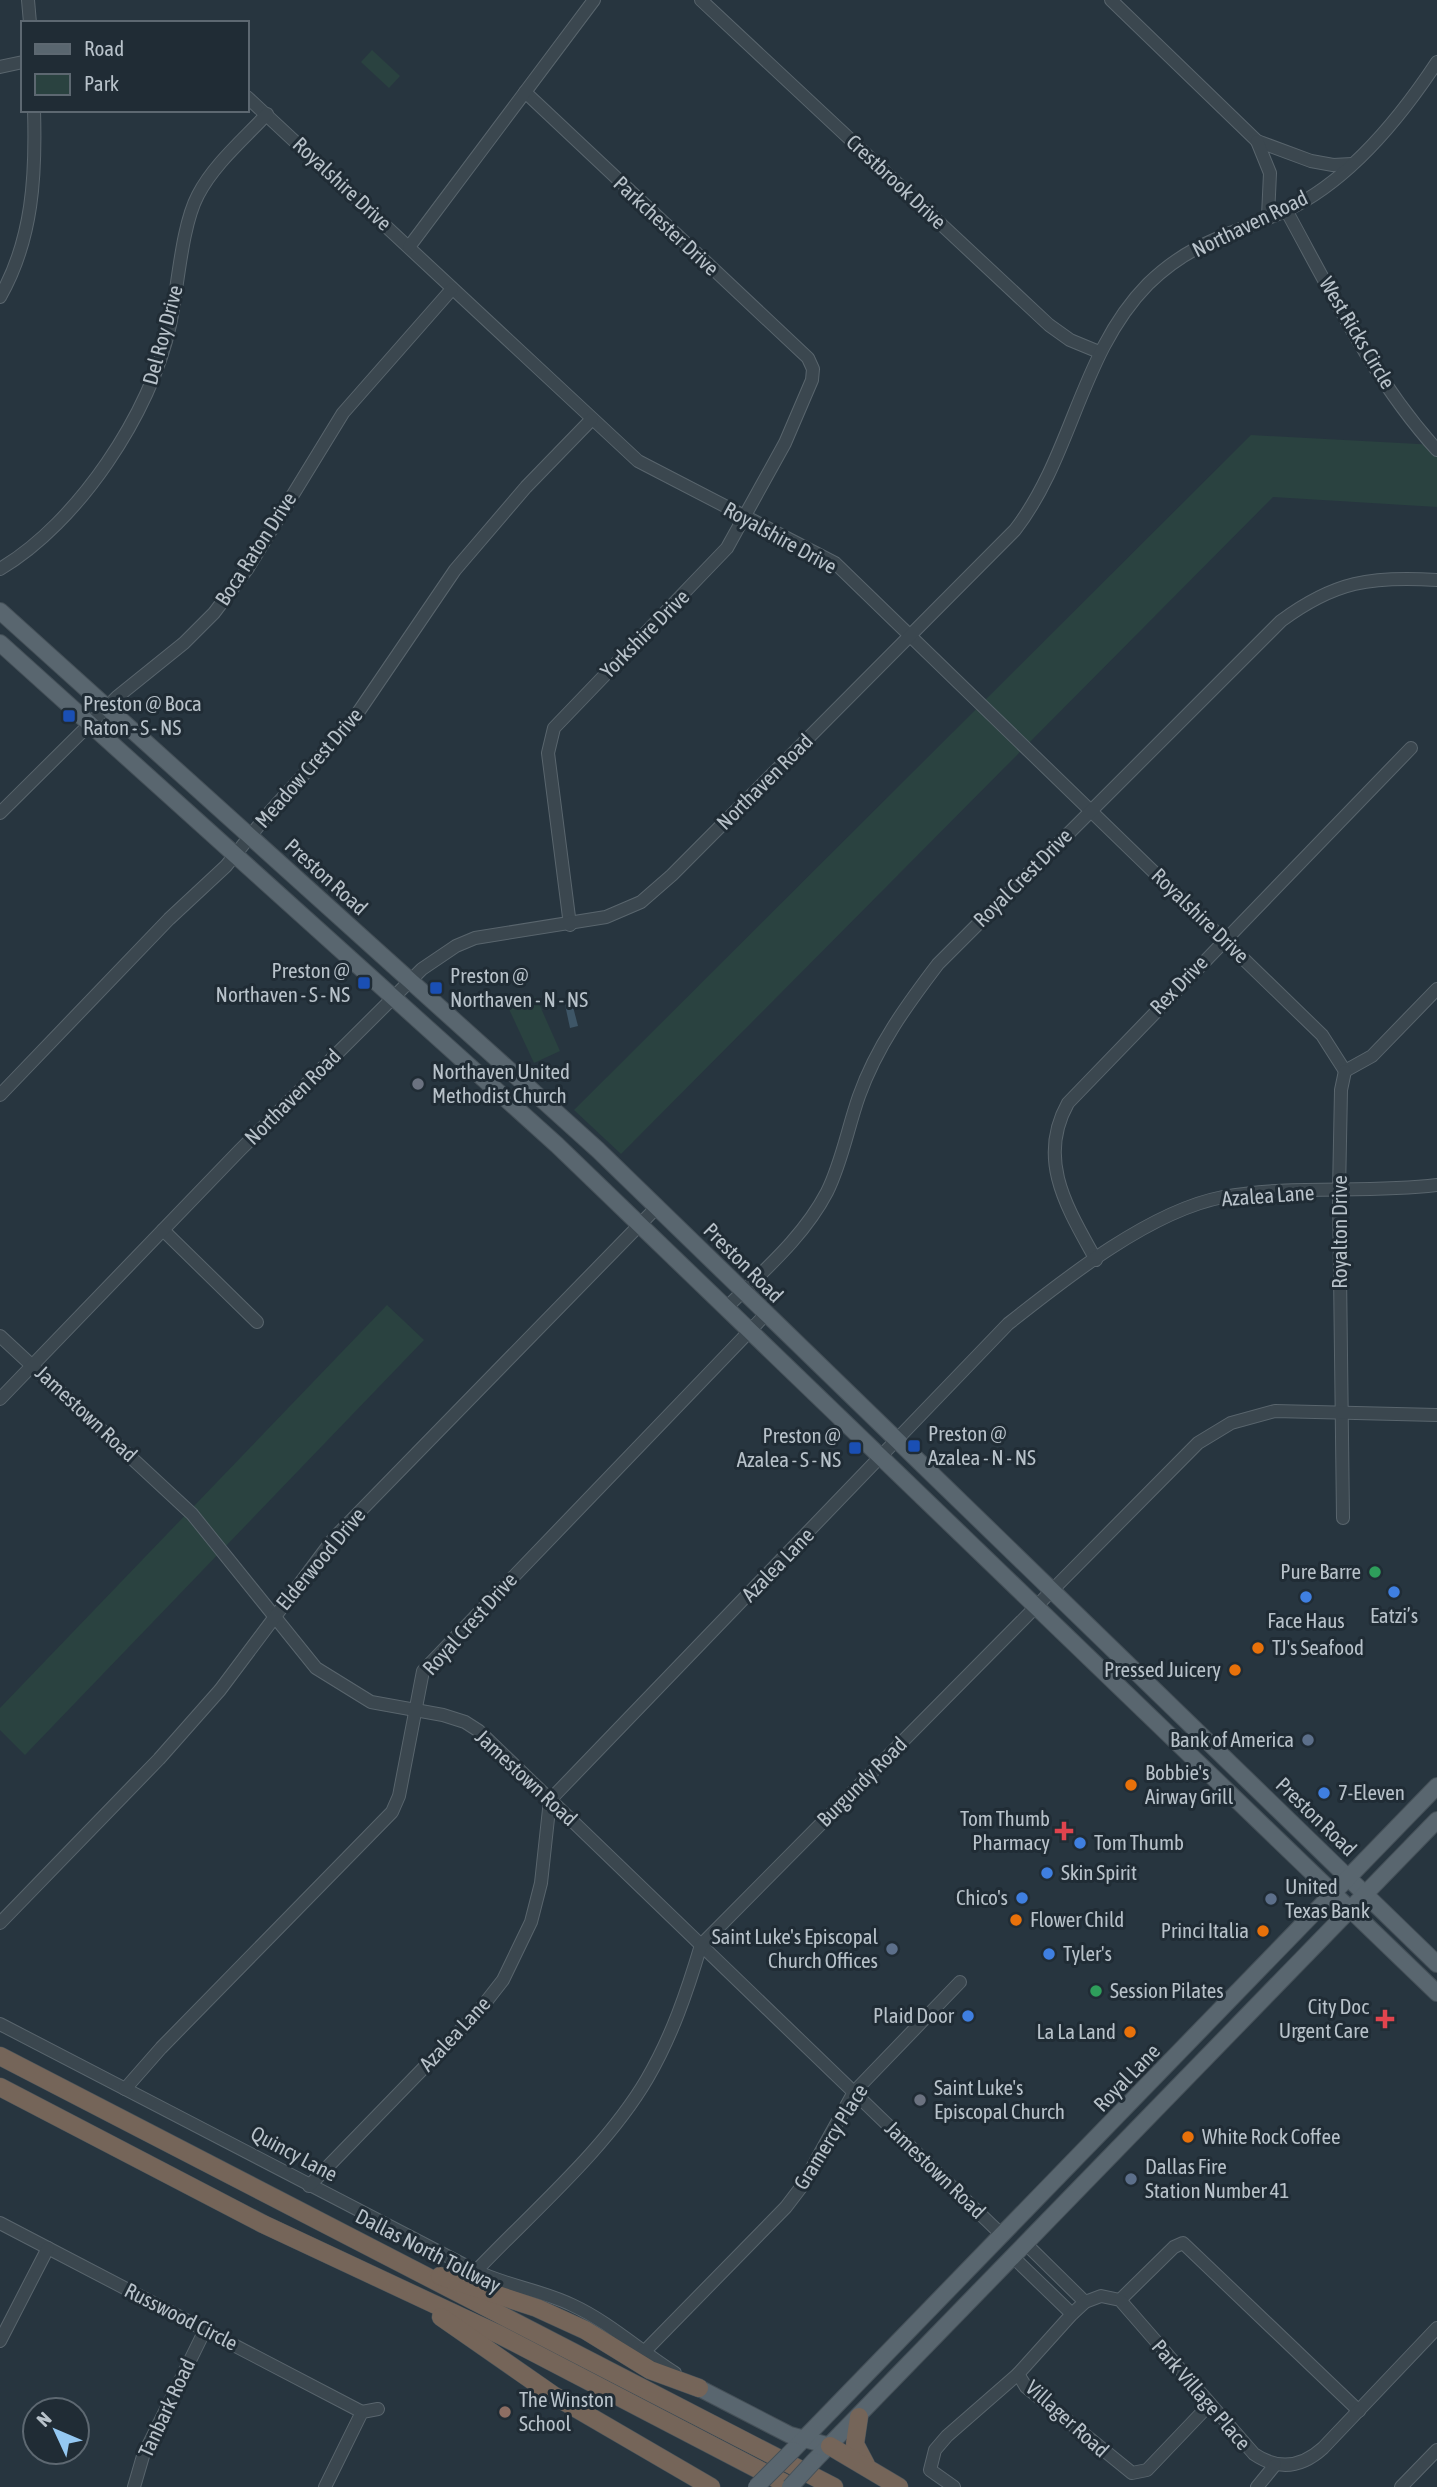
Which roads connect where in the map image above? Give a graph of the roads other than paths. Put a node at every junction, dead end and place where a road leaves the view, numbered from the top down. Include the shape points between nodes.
1 (28, 0) edge
2 (594, 0) edge
3 (701, 0) edge
4 (1111, 0) edge
5 (30, 21) edge
6 (21, 62) edge
7 (1437, 62) edge
8 (0, 67) edge
9 (525, 92) junction
10 (248, 98) edge
11 (33, 112) edge
12 (267, 114) junction
13 (1257, 141) junction
14 (1352, 163) junction
15 (1286, 210) junction
16 (1268, 216) junction
17 (409, 247) junction
18 (452, 289) junction
19 (0, 297) edge
20 (1099, 352) junction
21 (808, 358) joint
22 (592, 419) junction
23 (1437, 450) edge
24 (745, 517) junction
25 (0, 569) edge
26 (1437, 580) edge
27 (0, 611) edge
28 (909, 636) junction
29 (0, 643) edge
30 (107, 707) junction
31 (91, 724) junction
32 (1411, 748) dead end
33 (1090, 811) junction
34 (0, 813) edge
35 (250, 836) junction
36 (236, 854) junction
37 (570, 925) junction
38 (1224, 939) junction
39 (410, 980) junction
40 (1437, 989) edge
41 (393, 997) junction
42 (1345, 1071) junction
43 (0, 1095) edge
44 (573, 1128) junction
45 (557, 1145) junction
46 (1437, 1185) edge
47 (1339, 1192) junction
48 (657, 1207) junction
49 (640, 1225) junction
50 (163, 1230) junction
51 (1096, 1260) junction
52 (741, 1292) junction
53 (726, 1308) junction
54 (765, 1315) junction
55 (257, 1322) dead end
56 (750, 1331) junction
57 (0, 1336) edge
58 (34, 1364) junction
59 (0, 1399) edge
60 (1344, 1414) junction
61 (1437, 1415) edge
62 (897, 1441) junction
63 (882, 1457) junction
64 (1343, 1518) dead end
65 (1050, 1591) junction
66 (1034, 1607) junction
67 (273, 1617) junction
68 (1130, 1669) junction
69 (1114, 1684) junction
70 (414, 1709) junction
71 (1195, 1731) junction
72 (1182, 1749) junction
73 (1437, 1786) edge
74 (550, 1800) junction
75 (1437, 1820) edge
76 (1348, 1877) junction
77 (1333, 1892) junction
78 (1365, 1894) junction
79 (1350, 1909) junction
80 (0, 1923) edge
81 (701, 1945) junction
82 (1437, 1964) edge
83 (960, 1982) dead end
84 (1437, 1993) edge
85 (1222, 2009) junction
86 (0, 2024) edge
87 (1239, 2026) junction
88 (1183, 2050) junction
89 (0, 2056) edge
90 (1200, 2067) junction
91 (0, 2087) edge
92 (125, 2088) junction
93 (853, 2092) junction
94 (1080, 2156) junction
95 (1097, 2172) junction
96 (309, 2186) junction
97 (0, 2223) edge
98 (1003, 2236) junction
99 (1026, 2244) junction
100 (48, 2248) junction
101 (1013, 2257) junction
102 (412, 2269) junction
103 (476, 2271) junction
104 (401, 2289) junction
105 (1120, 2300) junction
106 (1085, 2302) junction
107 (1072, 2314) junction
108 (1437, 2328) edge
109 (205, 2330) junction
110 (0, 2341) edge
111 (643, 2353) junction
112 (1018, 2374) junction
113 (699, 2388) junction
114 (1210, 2404) junction
115 (378, 2409) dead end
116 (1359, 2411) junction
117 (362, 2412) junction
118 (859, 2417) junction
119 (798, 2445) junction
120 (830, 2446) junction
121 (1437, 2449) edge
122 (866, 2465) junction
123 (1275, 2465) junction
124 (706, 2485) edge
125 (134, 2487) edge
126 (325, 2487) edge
127 (757, 2487) edge
128 (791, 2487) edge
129 (834, 2487) edge
130 (899, 2487) edge
131 (954, 2487) edge
132 (1256, 2487) edge
133 (1401, 2487) edge

1 - 5 street
2 - 9 street
3 - 20 street, Crestbrook Drive via 1049,325
4 - 13 street
6 - 8 street
7 - 14 street, Northaven Road
9 - 17 street
9 - 21 street, Parkchester Drive
10 - 12 street, Royalshire Drive
11 - 19 street via 36,169 32,205
12 - 17 street, Royalshire Drive
12 - 25 street, Del Roy Drive via 197,197 170,327 148,392 117,450 31,548
13 - 14 street via 1311,161
13 - 16 street via 1270,173
14 - 15 street, Northaven Road
15 - 16 street, Northaven Road
15 - 23 street, West Ricks Circle via 1345,319 1406,413
16 - 20 street, Northaven Road via 1213,238 1161,272 1123,312
17 - 18 street, Royalshire Drive
18 - 22 street, Royalshire Drive
18 - 30 street, Boca Raton Drive via 343,413 248,568 214,613
20 - 28 street, Northaven Road via 1030,511
21 - 24 street, Yorkshire Drive via 812,380
22 - 24 street, Royalshire Drive via 638,461
22 - 35 street, Meadow Crest Drive via 455,570 353,720
24 - 28 street, Royalshire Drive via 835,563
24 - 37 street, Yorkshire Drive via 727,548 554,728 548,753
26 - 33 street, Royal Crest Drive via 1355,582 1301,606
27 - 30 main road, Preston Road
28 - 33 street, Royalshire Drive
28 - 37 street, Northaven Road via 651,894 628,909
29 - 31 main road, Preston Road
30 - 31 street, Boca Raton Drive
30 - 35 main road, Preston Road
31 - 34 street, Boca Raton Drive
31 - 36 main road, Preston Road
32 - 38 street, Rex Drive
33 - 38 street, Royalshire Drive
33 - 52 street, Royal Crest Drive via 938,964 898,1017 873,1062 827,1192 803,1228
35 - 36 street, Meadow Crest Drive
35 - 39 main road, Preston Road
36 - 41 main road, Preston Road
36 - 43 street, Meadow Crest Drive
37 - 39 street, Northaven Road via 475,938 442,954
38 - 42 street, Royalshire Drive via 1322,1035
38 - 51 street, Rex Drive via 1076,1092 1061,1116 1053,1156 1056,1176 1064,1202
39 - 41 street, Northaven Road
39 - 44 main road, Preston Road
40 - 42 street via 1372,1056
41 - 45 main road, Preston Road
41 - 50 street, Northaven Road
42 - 47 street, Royalton Drive
44 - 45 main road
44 - 48 main road, Preston Road
45 - 49 main road, Preston Road
46 - 47 street, Azalea Lane
47 - 51 street, Azalea Lane via 1221,1197 1154,1223
47 - 60 street, Royalton Drive
48 - 49 street, Elderwood Drive
48 - 52 main road, Preston Road
49 - 53 main road, Preston Road
49 - 67 street, Elderwood Drive via 334,1538
50 - 55 street
50 - 58 street, Northaven Road
51 - 62 street, Azalea Lane via 1008,1324
52 - 53 street, Royal Crest Drive
52 - 54 main road, Preston Road
53 - 56 main road, Preston Road
54 - 56 street, Royal Crest Drive
54 - 62 main road, Preston Road
56 - 63 main road, Preston Road
56 - 70 street, Royal Crest Drive via 436,1656 423,1671
57 - 58 street, Jamestown Road
58 - 59 street, Northaven Road
58 - 67 street, Jamestown Road via 192,1514
60 - 61 street, Burgundy Road
60 - 64 street, Royalton Drive
60 - 65 street, Burgundy Road via 1275,1411 1214,1431
62 - 63 street, Azalea Lane
62 - 65 main road, Preston Road
63 - 66 main road, Preston Road
63 - 74 street, Azalea Lane
65 - 66 street, Burgundy Road
65 - 68 main road, Preston Road
66 - 69 main road, Preston Road
66 - 81 street, Burgundy Road
67 - 70 street, Jamestown Road via 301,1653 331,1680 371,1702
67 - 80 street, Elderwood Drive via 220,1690 159,1759
68 - 69 main road
68 - 71 main road, Preston Road
69 - 72 main road, Preston Road
70 - 74 street, Jamestown Road via 465,1722 479,1731
70 - 92 street, Royal Crest Drive via 399,1796 384,1824
71 - 72 main road
71 - 76 main road, Preston Road
72 - 77 main road, Preston Road
73 - 76 main road, Royal Lane
74 - 81 street, Jamestown Road
74 - 96 street, Azalea Lane via 541,1883 531,1922 503,1980 478,2012
75 - 78 main road, Royal Lane
76 - 77 main road, Royal Lane
76 - 78 main road, Preston Road
77 - 79 main road, Preston Road
77 - 85 main road, Royal Lane
78 - 79 main road, Royal Lane
78 - 82 main road, Preston Road
79 - 84 main road, Preston Road
79 - 87 main road, Royal Lane
81 - 93 street, Jamestown Road
81 - 103 street, Burgundy Road via 684,2005 645,2082 600,2141
83 - 93 street, Gramercy Place
85 - 87 main road
85 - 88 main road, Royal Lane
86 - 92 street, Quincy Lane
87 - 90 main road, Royal Lane
88 - 90 main road
88 - 94 main road, Royal Lane
89 - 102 highway, Dallas North Tollway
90 - 95 main road, Royal Lane
91 - 104 highway, Dallas North Tollway via 263,2224
92 - 96 street, Quincy Lane
93 - 98 street, Jamestown Road
93 - 111 street, Gramercy Place via 786,2207
94 - 95 main road
94 - 98 main road, Royal Lane
95 - 99 main road, Royal Lane
96 - 103 street, Quincy Lane
97 - 100 street, Russwood Circle
98 - 99 main road
98 - 101 main road
98 - 119 main road, Royal Lane
99 - 101 main road, Royal Lane
99 - 106 street
100 - 109 street, Russwood Circle
100 - 110 street
101 - 107 street
101 - 118 main road, Royal Lane
102 - 113 highway via 537,2308 585,2330 650,2370
102 - 129 highway, Dallas North Tollway
103 - 111 street, Quincy Lane via 595,2316
104 - 124 highway via 553,2395
104 - 128 highway, Dallas North Tollway via 500,2335
105 - 106 street via 1101,2296
105 - 114 street, Park Village Place
105 - 116 street via 1174,2247 1184,2243
106 - 107 street, Villager Road
107 - 112 street, Villager Road
108 - 116 street
109 - 117 street, Russwood Circle
109 - 125 street, Tanbark Road via 143,2456
111 - 113 street, Quincy Lane
112 - 114 street, Villager Road via 1026,2387 1132,2473 1147,2470
112 - 131 street, Villager Road via 935,2450 930,2470
113 - 119 main road, Quincy Lane
114 - 123 street, Park Village Place via 1254,2454
115 - 117 street
116 - 123 street via 1309,2460
117 - 126 street
118 - 120 main road, Royal Lane
118 - 122 highway via 855,2445
119 - 120 main road, Quincy Lane
119 - 127 main road, Royal Lane, bridge
120 - 122 highway
120 - 128 main road, Royal Lane, bridge
121 - 133 street
122 - 130 highway
123 - 132 street

